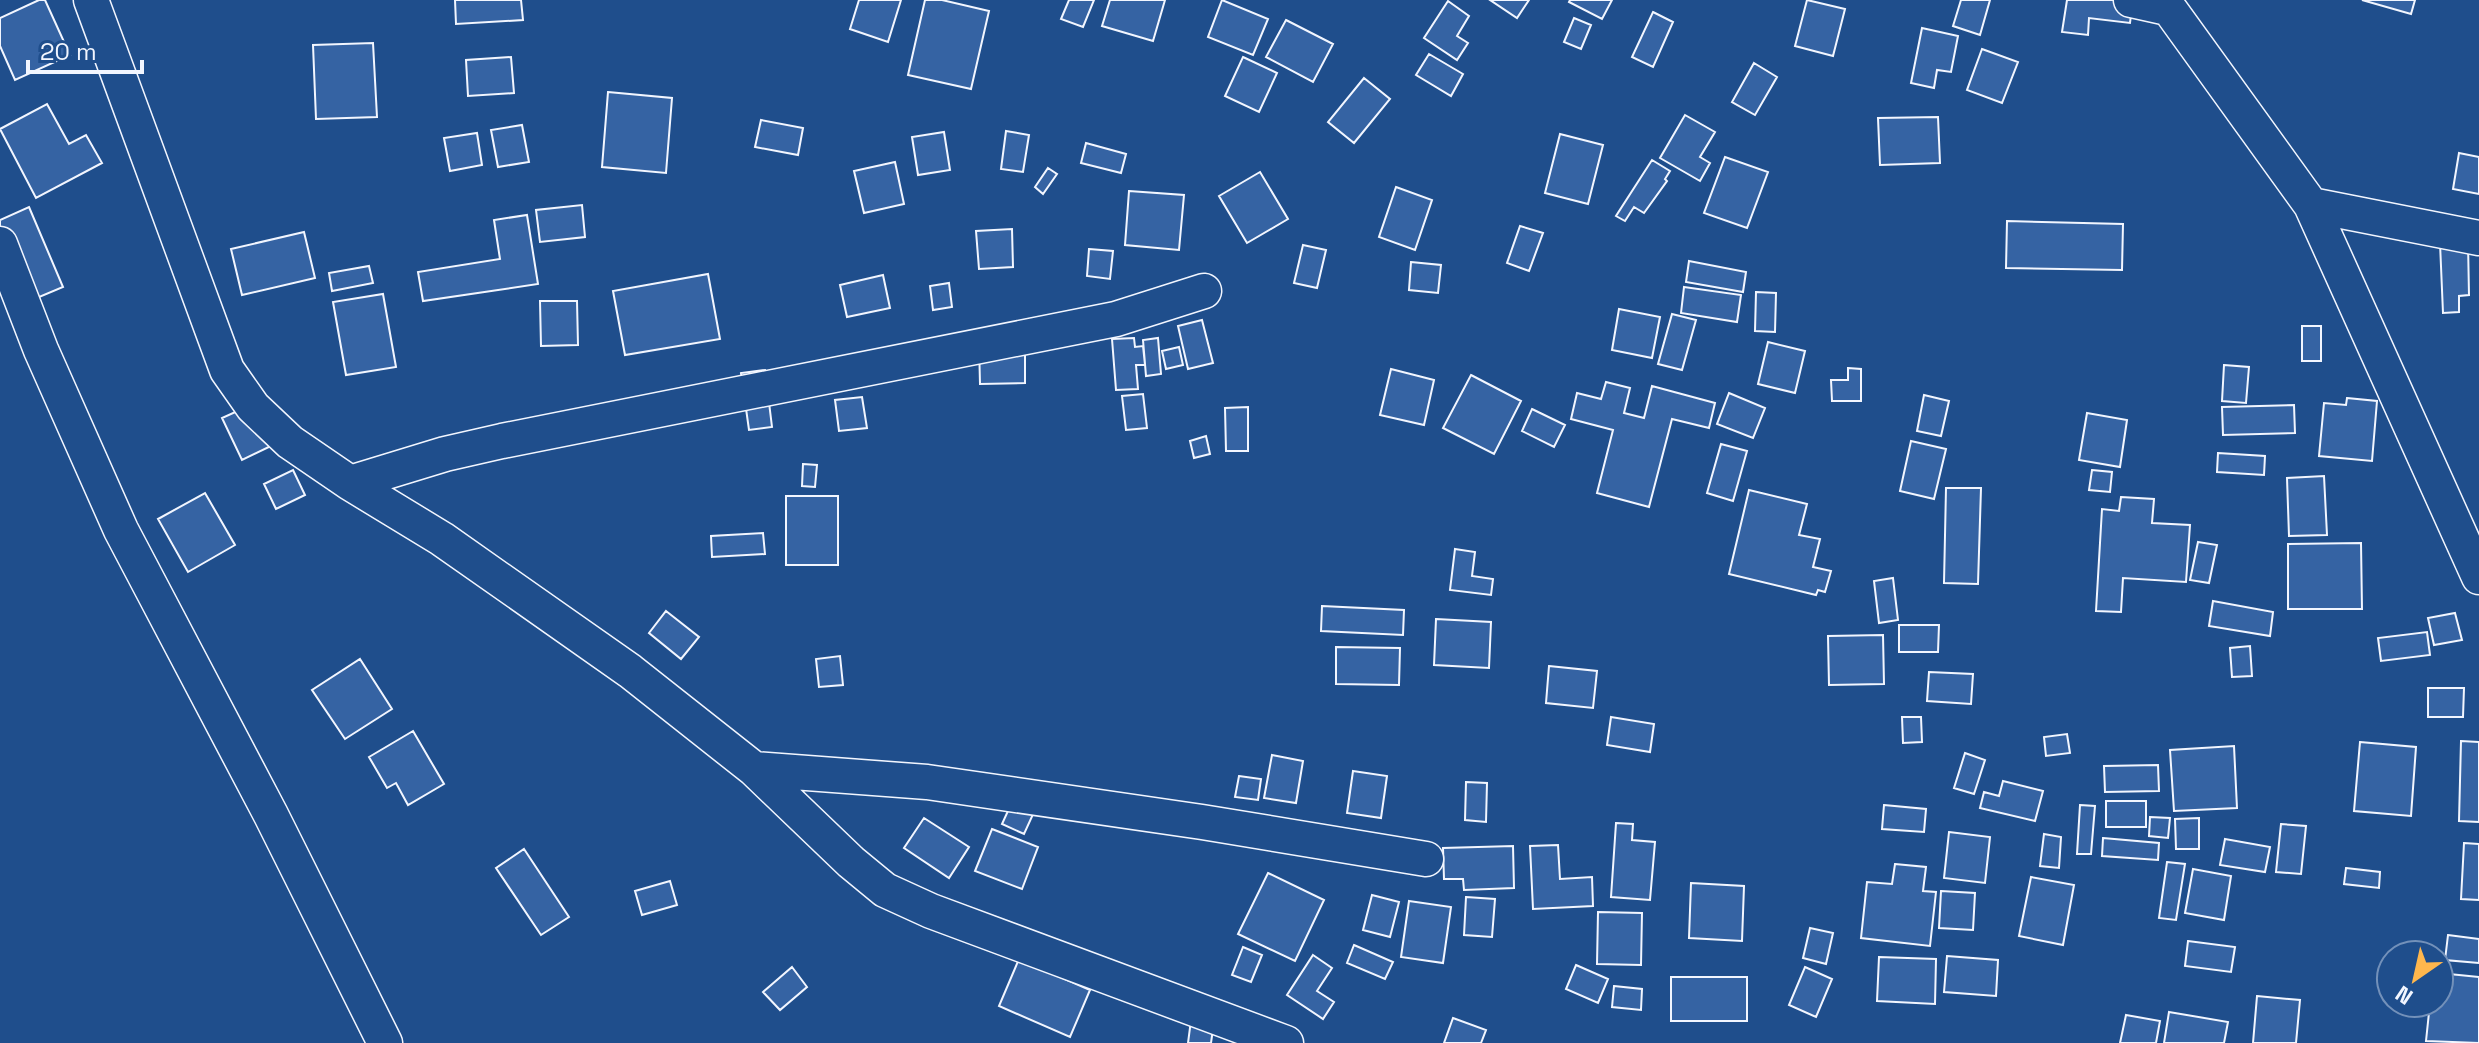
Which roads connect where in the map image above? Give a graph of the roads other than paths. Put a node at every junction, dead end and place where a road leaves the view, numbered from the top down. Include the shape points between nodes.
1 (91, 0) edge
2 (2131, 0) edge
3 (2165, 4) edge
4 (2311, 205) junction
5 (2479, 238) edge
6 (0, 244) edge
7 (1204, 291) dead end
8 (350, 483) junction
9 (2479, 577) edge
10 (754, 769) junction
11 (1426, 859) dead end
12 (385, 1043) edge
13 (1286, 1043) edge

1 - 8 street via 227,370 253,407 290,442
2 - 3 street
3 - 4 street
4 - 5 street
4 - 9 street
6 - 12 street via 121,530
7 - 8 street via 1116,319 502,441
8 - 10 street via 538,605
10 - 11 street via 927,782
10 - 13 street via 885,890

